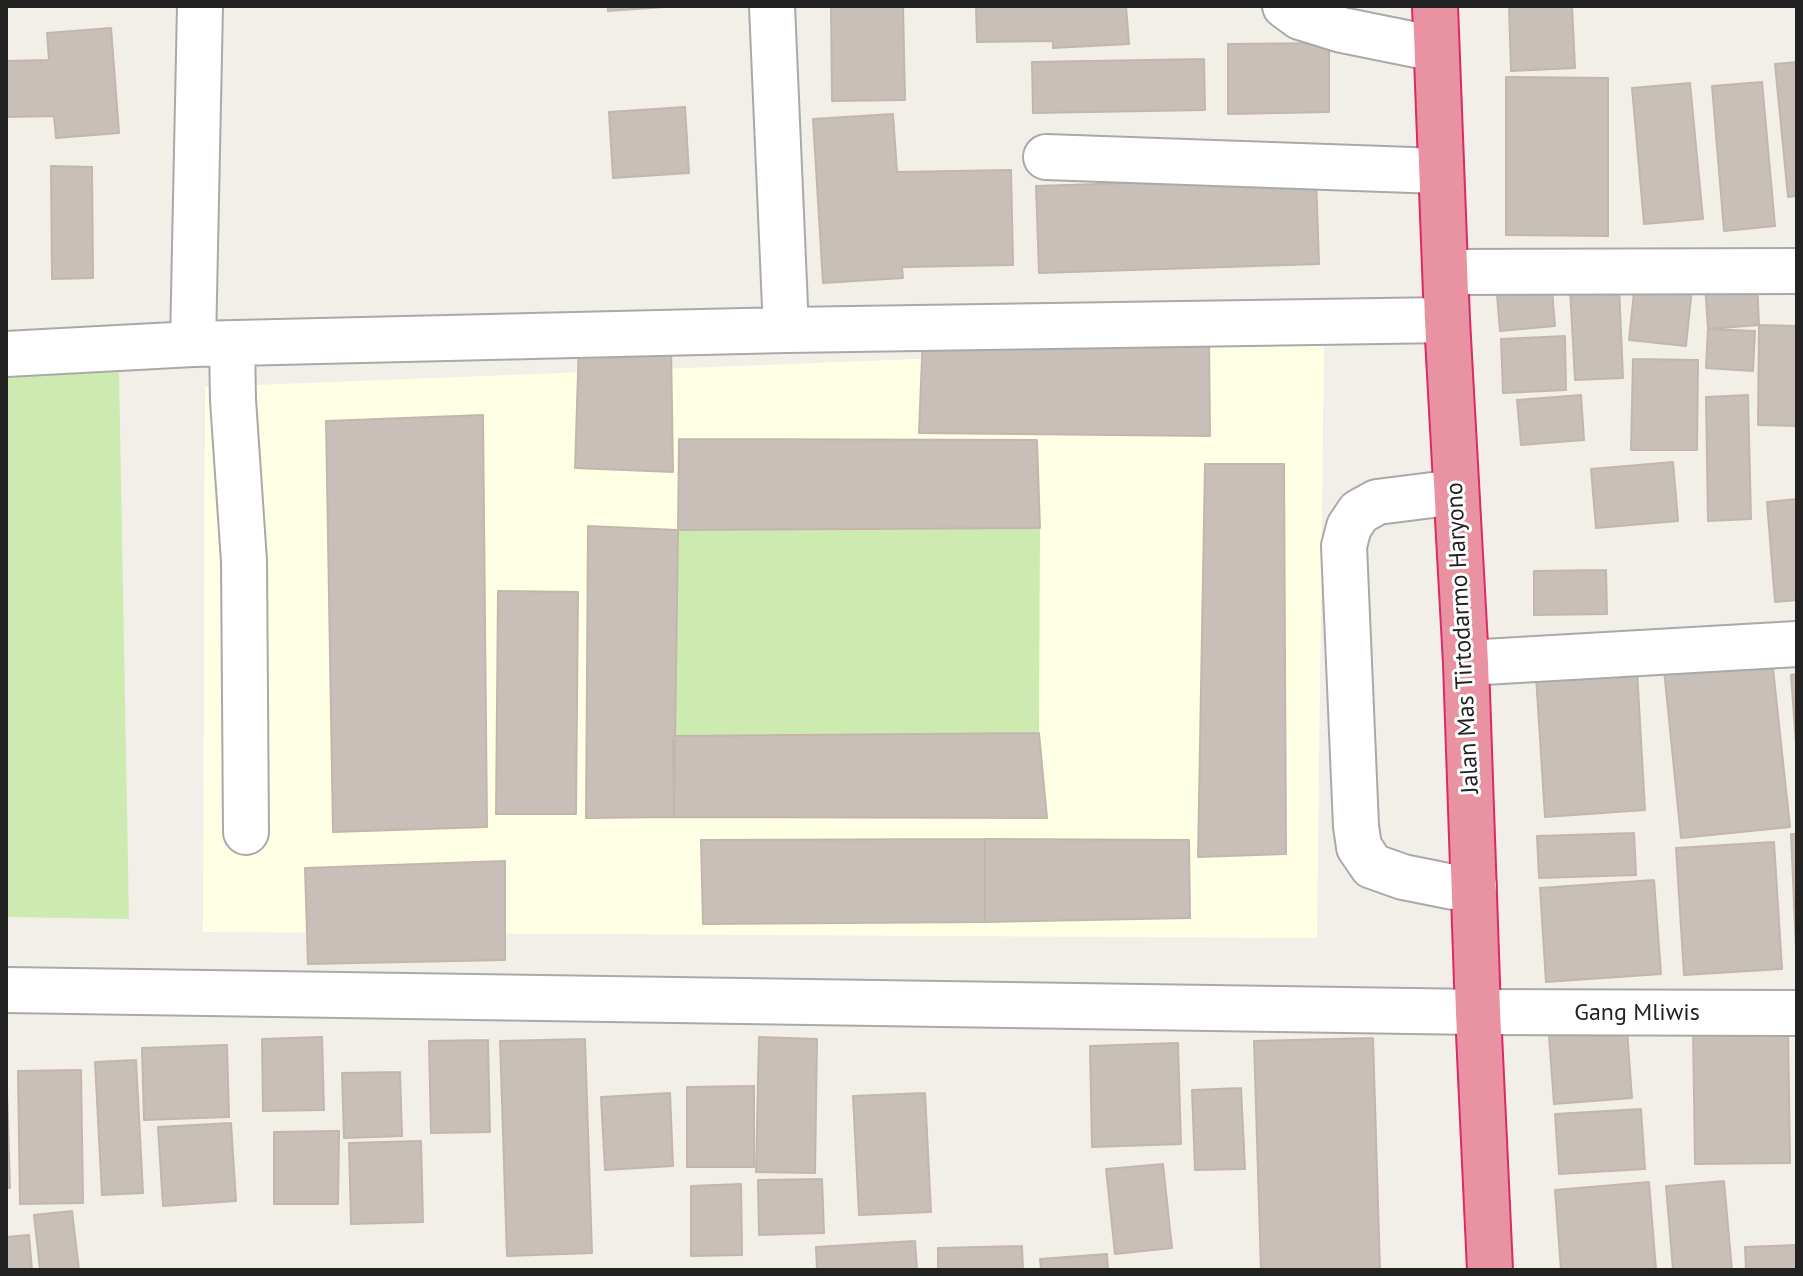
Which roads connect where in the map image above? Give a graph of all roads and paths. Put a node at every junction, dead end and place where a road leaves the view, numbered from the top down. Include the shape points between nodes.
1 (200, 6) edge
2 (772, 6) edge
3 (1285, 6) edge
4 (1435, 6) edge
5 (1436, 49) junction
6 (1046, 157) dead end
7 (1440, 171) junction
8 (1797, 271) edge
9 (1446, 272) junction
10 (1447, 320) junction
11 (786, 330) junction
12 (212, 344) junction
13 (6, 354) edge
14 (1456, 492) junction
15 (1797, 644) edge
16 (1466, 663) junction
17 (246, 832) dead end
18 (1474, 886) junction
19 (6, 990) edge
20 (1478, 1012) junction
21 (1797, 1013) edge
22 (1490, 1270) edge

1 - 12 street
2 - 11 street
3 - 5 street via 1300,17 1342,30
4 - 5 highway, Jalan Mas Tirtodarmo Haryono
5 - 7 highway, Jalan Mas Tirtodarmo Haryono
6 - 7 street
7 - 9 highway, Jalan Mas Tirtodarmo Haryono
8 - 9 street
9 - 10 highway, Jalan Mas Tirtodarmo Haryono
10 - 11 street
10 - 14 highway, Jalan Mas Tirtodarmo Haryono
11 - 12 street
12 - 13 street
12 - 17 street via 233,400 244,561
14 - 16 highway, Jalan Mas Tirtodarmo Haryono
14 - 18 street via 1377,502 1359,512 1349,527 1344,546 1356,826 1359,847 1372,866 1453,887
15 - 16 street
16 - 18 highway, Jalan Mas Tirtodarmo Haryono
18 - 20 highway, Jalan Mas Tirtodarmo Haryono
19 - 20 street, Gang Mliwis
20 - 21 street, Gang Mliwis
20 - 22 highway, Jalan Mas Tirtodarmo Haryono

